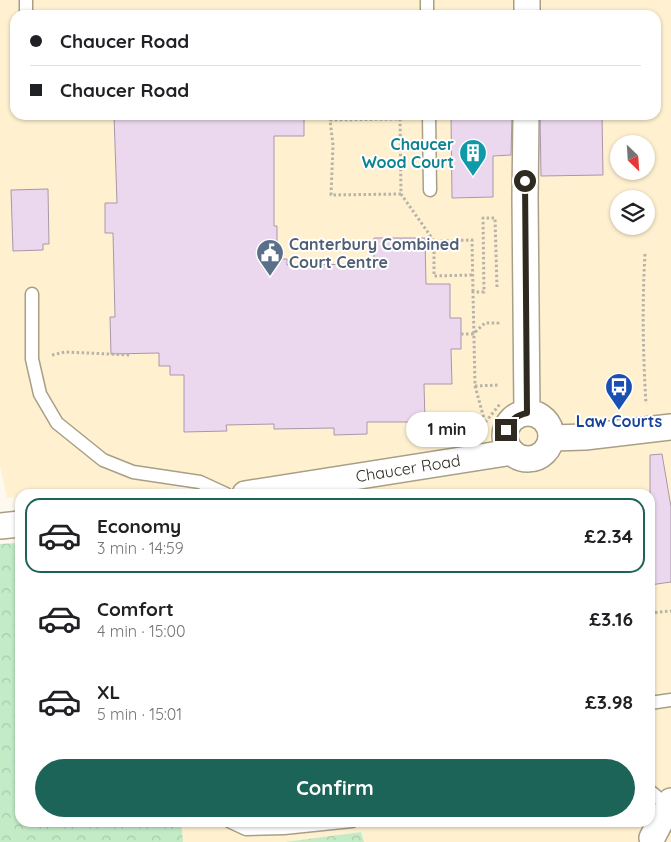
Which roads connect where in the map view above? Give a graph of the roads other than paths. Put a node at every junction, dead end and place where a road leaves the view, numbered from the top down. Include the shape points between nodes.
1 (429, 120) edge
2 (526, 120) edge
3 (430, 190) dead end
4 (32, 294) dead end
5 (527, 413) junction
6 (660, 428) edge
7 (552, 438) junction
8 (512, 452) junction
9 (215, 489) edge
10 (278, 489) edge
11 (15, 524) edge
12 (0, 526) edge
13 (671, 700) edge
14 (655, 702) edge
15 (665, 806) edge
16 (240, 827) edge
17 (294, 827) edge
18 (650, 840) edge

1 - 3 lane
2 - 5 street
4 - 9 lane via 32,359 40,394 57,423 104,460 133,472 200,482
5 - 7 street via 546,421
5 - 8 street via 512,420 506,430 507,446
6 - 7 street
7 - 8 street, Chaucer Road via 544,453 532,459 523,459
8 - 10 street, Chaucer Road
11 - 12 street
13 - 14 lane
15 - 18 street
16 - 17 lane via 246,830

